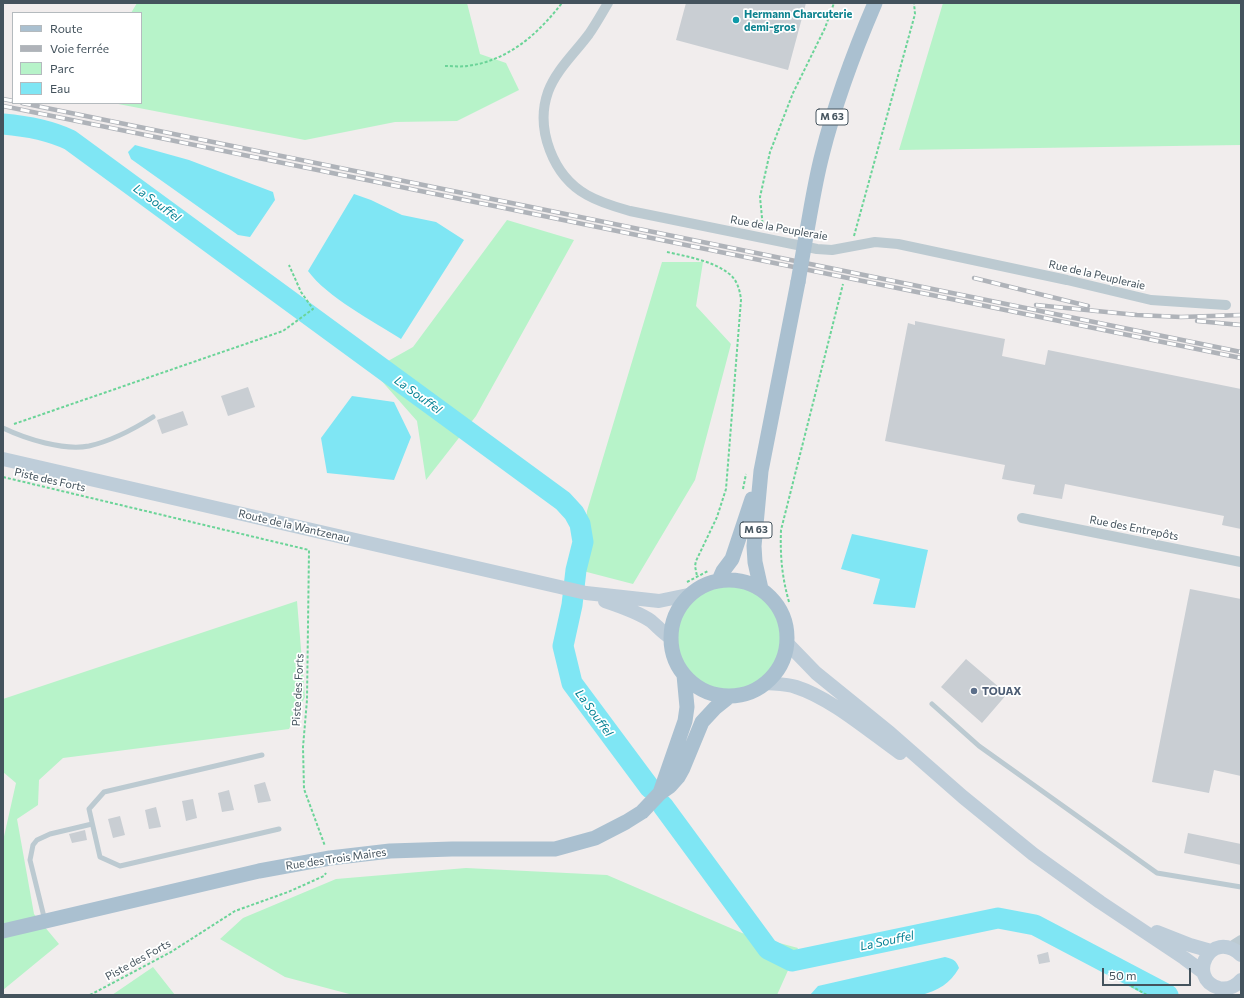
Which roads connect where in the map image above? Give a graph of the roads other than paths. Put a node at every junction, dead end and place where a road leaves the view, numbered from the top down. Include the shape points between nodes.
1 (608, 3) edge
2 (875, 3) edge
3 (1226, 305) dead end
4 (153, 417) dead end
5 (3, 428) edge
6 (3, 459) edge
7 (761, 471) junction
8 (1022, 518) dead end
9 (1241, 562) edge
10 (716, 574) junction
11 (687, 589) junction
12 (761, 589) junction
13 (586, 594) junction
14 (670, 638) junction
15 (788, 643) junction
16 (684, 675) junction
17 (766, 684) junction
18 (730, 696) junction
19 (932, 704) dead end
20 (262, 755) dead end
21 (660, 793) junction
22 (963, 797) junction
23 (92, 824) junction
24 (279, 829) dead end
25 (1241, 888) edge
26 (45, 922) junction
27 (1132, 923) junction
28 (3, 931) edge
29 (1237, 947) edge
30 (1211, 951) junction
31 (1203, 972) junction
32 (1239, 984) edge

1 - 3 street, Rue de la Peupleraie via 555,78 548,92 544,122 546,140 552,155 573,185 601,203 823,250 875,242 898,244 1152,300
2 - 7 main road, M 63, bridge via 831,122 814,188
4 - 5 lane via 116,436 88,446 61,446 20,436
6 - 13 main road, Route de la Wantzenau
7 - 10 main road, M 63 via 732,559 723,571
7 - 12 main road, M 63 via 754,546
8 - 9 street, Rue des Entrepôts
10 - 11 main road via 702,585
10 - 12 main road via 748,582
11 - 13 main road, Route de la Wantzenau via 659,600
11 - 14 main road via 672,622
12 - 15 main road via 779,607 784,618
13 - 14 main road, Route de la Wantzenau via 637,614 652,622
14 - 16 main road via 674,657
15 - 17 main road via 781,666
15 - 22 main road via 816,673
16 - 18 main road via 705,691
16 - 21 main road, Rue des Trois Maires via 687,706 685,721
17 - 18 main road via 749,693
17 - 22 main road via 795,686 818,696
18 - 21 main road, Rue des Trois Maires via 702,722 684,768 670,786
19 - 25 lane via 979,746 1157,873
20 - 23 lane via 104,792 88,809
21 - 26 main road, Rue des Trois Maires via 642,812 626,822 595,838 555,849 398,850 330,858 259,871
22 - 27 main road via 1038,858
23 - 24 lane via 100,857 120,866
23 - 26 lane via 50,834 37,840 33,845 30,860
26 - 28 main road, Rue des Trois Maires
27 - 30 main road
27 - 31 main road
29 - 30 main road via 1223,946
30 - 31 main road via 1204,961
31 - 32 main road via 1212,986 1220,989 1228,989

